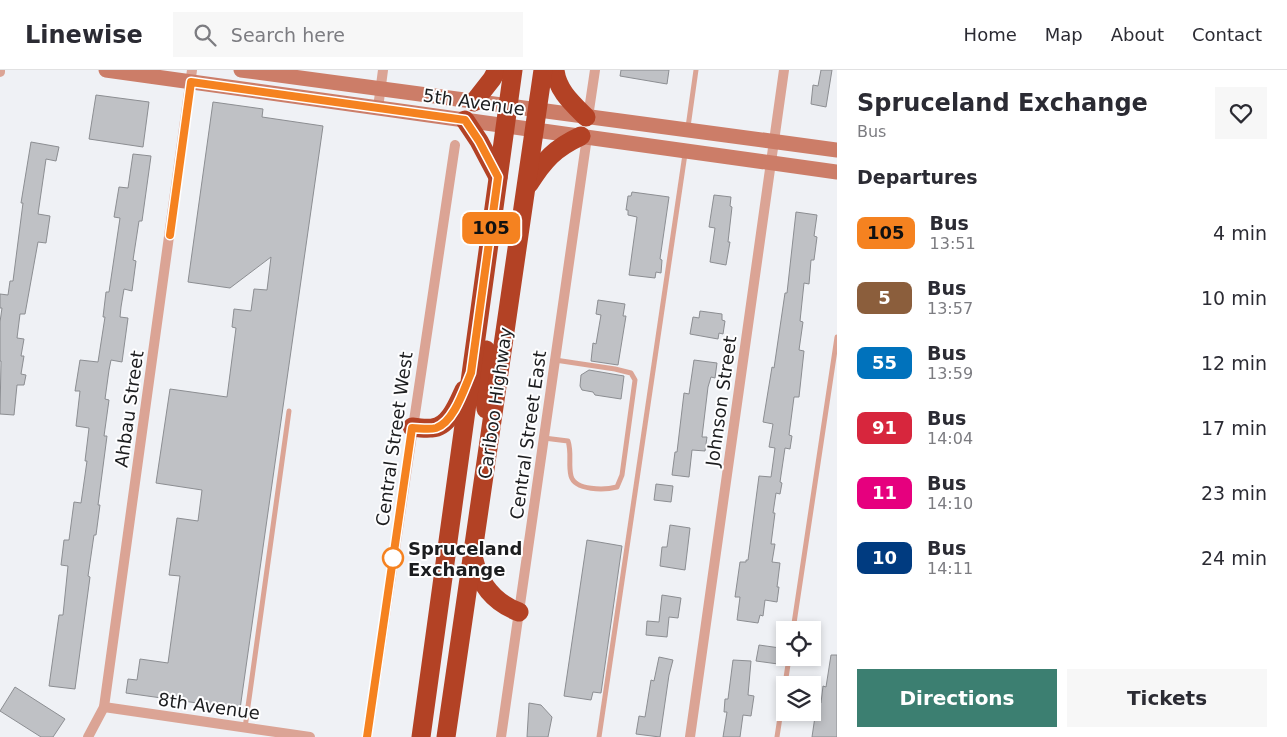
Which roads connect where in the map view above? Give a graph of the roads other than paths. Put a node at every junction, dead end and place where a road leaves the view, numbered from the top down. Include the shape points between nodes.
1 (106, 70) edge
2 (241, 70) edge
3 (383, 70) edge
4 (497, 70) edge
5 (513, 70) edge
6 (544, 70) edge
7 (554, 70) edge
8 (595, 70) edge
9 (696, 70) edge
10 (784, 70) edge
11 (284, 73) edge
12 (192, 76) edge
13 (380, 89) junction
14 (474, 102) junction
15 (508, 106) junction
16 (378, 108) junction
17 (537, 110) junction
18 (587, 117) junction
19 (465, 120) junction
20 (519, 128) junction
21 (688, 130) junction
22 (584, 137) junction
23 (774, 142) junction
24 (454, 145) dead end
25 (837, 150) edge
26 (685, 151) junction
27 (771, 163) junction
28 (837, 172) edge
29 (498, 177) junction
30 (526, 190) junction
31 (837, 337) edge
32 (555, 360) junction
33 (471, 373) junction
34 (289, 411) dead end
35 (412, 428) junction
36 (490, 432) junction
37 (544, 438) junction
38 (473, 554) junction
39 (519, 612) junction
40 (794, 621) edge
41 (788, 666) edge
42 (104, 707) junction
43 (245, 728) junction
44 (88, 737) edge
45 (310, 737) edge
46 (366, 737) edge
47 (421, 737) edge
48 (446, 737) edge
49 (501, 737) edge
50 (599, 737) edge
51 (690, 737) edge
52 (777, 737) edge

1 - 12 main road, 5th Avenue
2 - 11 main road, 5th Avenue
3 - 13 street
4 - 14 highway
5 - 15 highway, Cariboo Highway
6 - 17 highway, Cariboo Highway
7 - 18 highway via 568,99
8 - 18 street
9 - 21 lane
10 - 23 street, Johnson Street
11 - 13 main road, 5th Avenue
12 - 16 main road, 5th Avenue
12 - 42 street, Ahbau Street
13 - 14 main road, 5th Avenue
13 - 16 street
14 - 15 main road, 5th Avenue
15 - 17 main road, 5th Avenue
15 - 20 highway, Cariboo Highway
16 - 19 main road, 5th Avenue
17 - 18 main road, 5th Avenue
17 - 20 highway, Cariboo Highway
18 - 21 main road, 5th Avenue
19 - 20 main road, 5th Avenue
19 - 29 highway
20 - 22 main road, 5th Avenue
20 - 29 highway, Cariboo Highway
20 - 30 highway, Cariboo Highway
20 - 36 highway via 484,363 484,395
21 - 23 main road, 5th Avenue
22 - 26 main road, 5th Avenue
22 - 30 highway via 564,144 551,154
22 - 32 street, Central Street East
23 - 25 main road, 5th Avenue
23 - 27 street, Johnson Street
24 - 35 street, Central Street West
26 - 27 main road, 5th Avenue
26 - 50 lane
27 - 28 main road, 5th Avenue
27 - 51 street, Johnson Street
29 - 33 highway, Cariboo Highway
30 - 36 highway, Cariboo Highway
31 - 40 lane
32 - 37 street, Central Street East
32 - 37 lane via 631,373 634,380 622,475 617,487 605,490 577,484 571,477 568,441
33 - 35 highway via 459,402 446,420 434,429
33 - 47 highway, Cariboo Highway
34 - 43 lane
35 - 46 street, Central Street West
36 - 38 highway, Cariboo Highway
37 - 39 street, Central Street East
38 - 39 highway via 482,582 496,600
38 - 48 highway, Cariboo Highway
39 - 49 street, Central Street East
41 - 52 lane
42 - 43 street, 8th Avenue
42 - 44 street, Ahbau Street
43 - 45 street, 8th Avenue

